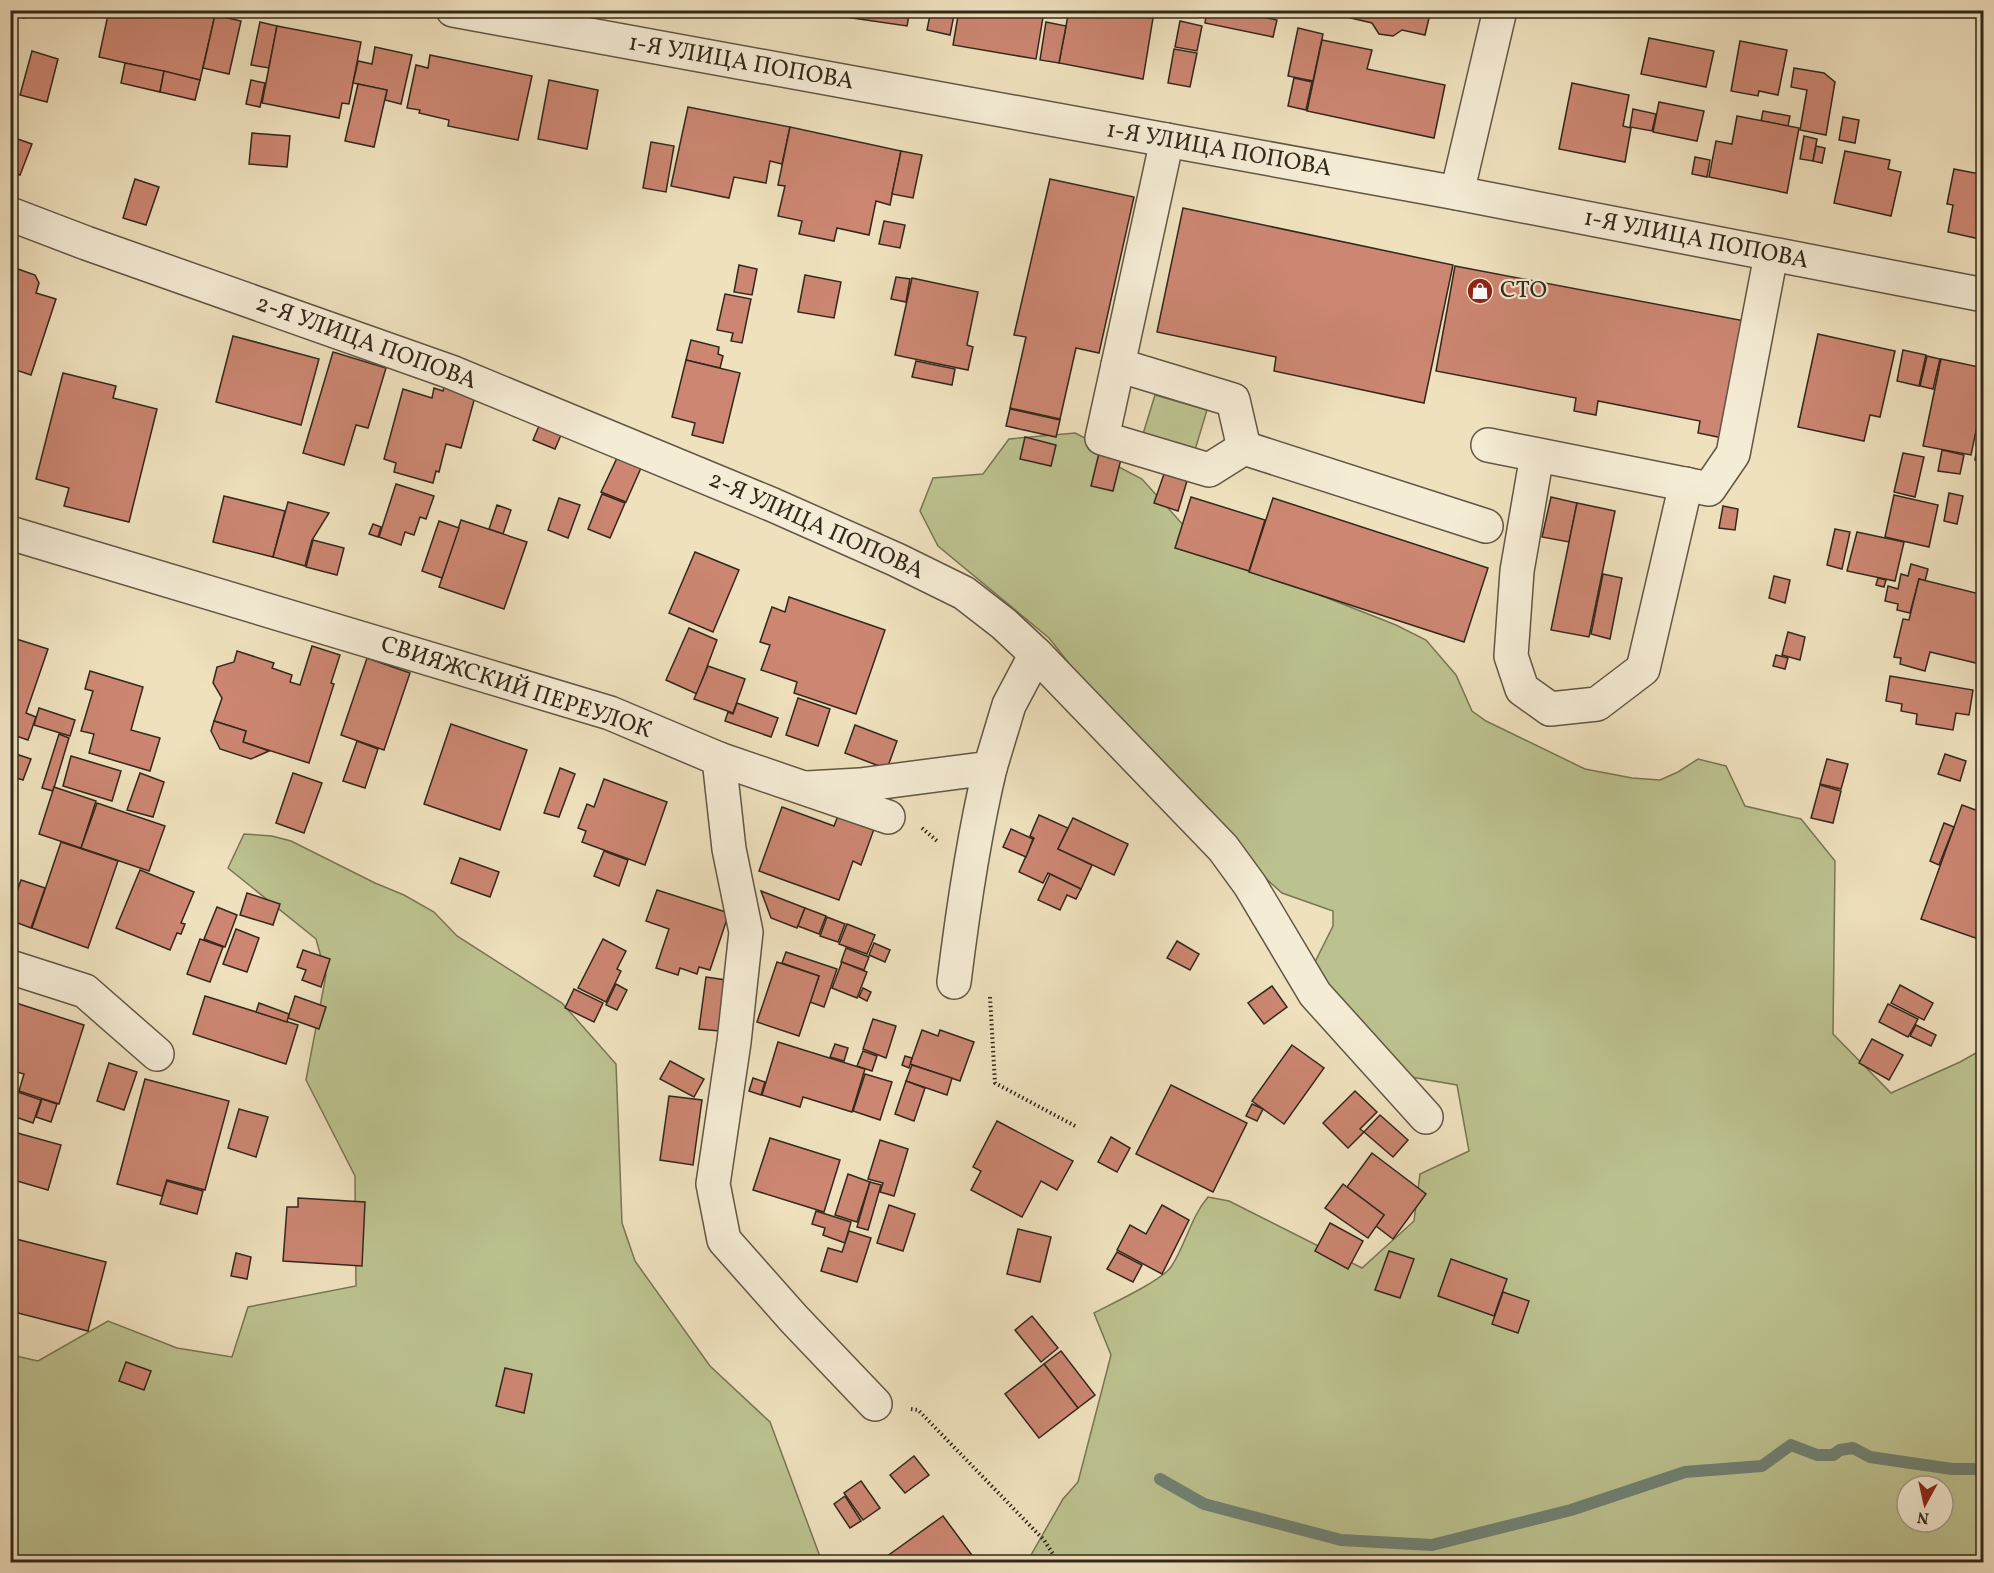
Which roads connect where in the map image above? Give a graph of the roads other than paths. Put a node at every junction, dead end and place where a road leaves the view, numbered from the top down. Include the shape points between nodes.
1 (453, 10) edge
2 (1500, 10) edge
3 (1167, 140) junction
4 (1457, 193) junction
5 (10, 214) edge
6 (1772, 255) junction
7 (1983, 295) edge
8 (1118, 365) junction
9 (1488, 445) dead end
10 (1244, 448) junction
11 (1537, 455) junction
12 (1686, 484) junction
13 (1486, 526) dead end
14 (10, 533) edge
15 (1036, 654) junction
16 (719, 759) junction
17 (990, 768) junction
18 (807, 789) junction
19 (888, 818) dead end
20 (10, 967) edge
21 (954, 982) dead end
22 (157, 1054) dead end
23 (1426, 1117) dead end
24 (875, 1404) road end

1 - 3 street, 1-Я УЛИЦА ПОПОВА
2 - 4 street
3 - 4 street, 1-Я УЛИЦА ПОПОВА
3 - 8 street
4 - 6 street, 1-Я УЛИЦА ПОПОВА
5 - 15 street, 2-Я УЛИЦА ПОПОВА via 451,372 773,505 964,593
6 - 7 street, 1-Я УЛИЦА ПОПОВА
6 - 12 street via 1734,454 1709,489
8 - 10 street via 1233,400
8 - 10 street via 1102,438 1209,470
9 - 11 street
10 - 13 street
11 - 12 street
11 - 12 street via 1517,571 1511,656 1522,689 1550,709 1597,704 1643,669
14 - 16 street, СВИЯЖСКИЙ ПЕРЕУЛОК via 610,713
15 - 17 street via 1009,705
15 - 23 street, 2-Я УЛИЦА ПОПОВА via 1222,848 1250,885 1315,994
16 - 18 street, СВИЯЖСКИЙ ПЕРЕУЛОК
16 - 24 street via 729,849 746,932 713,1184 724,1240
17 - 18 street
17 - 21 street via 966,880
18 - 19 street, СВИЯЖСКИЙ ПЕРЕУЛОК
20 - 22 street via 85,991

